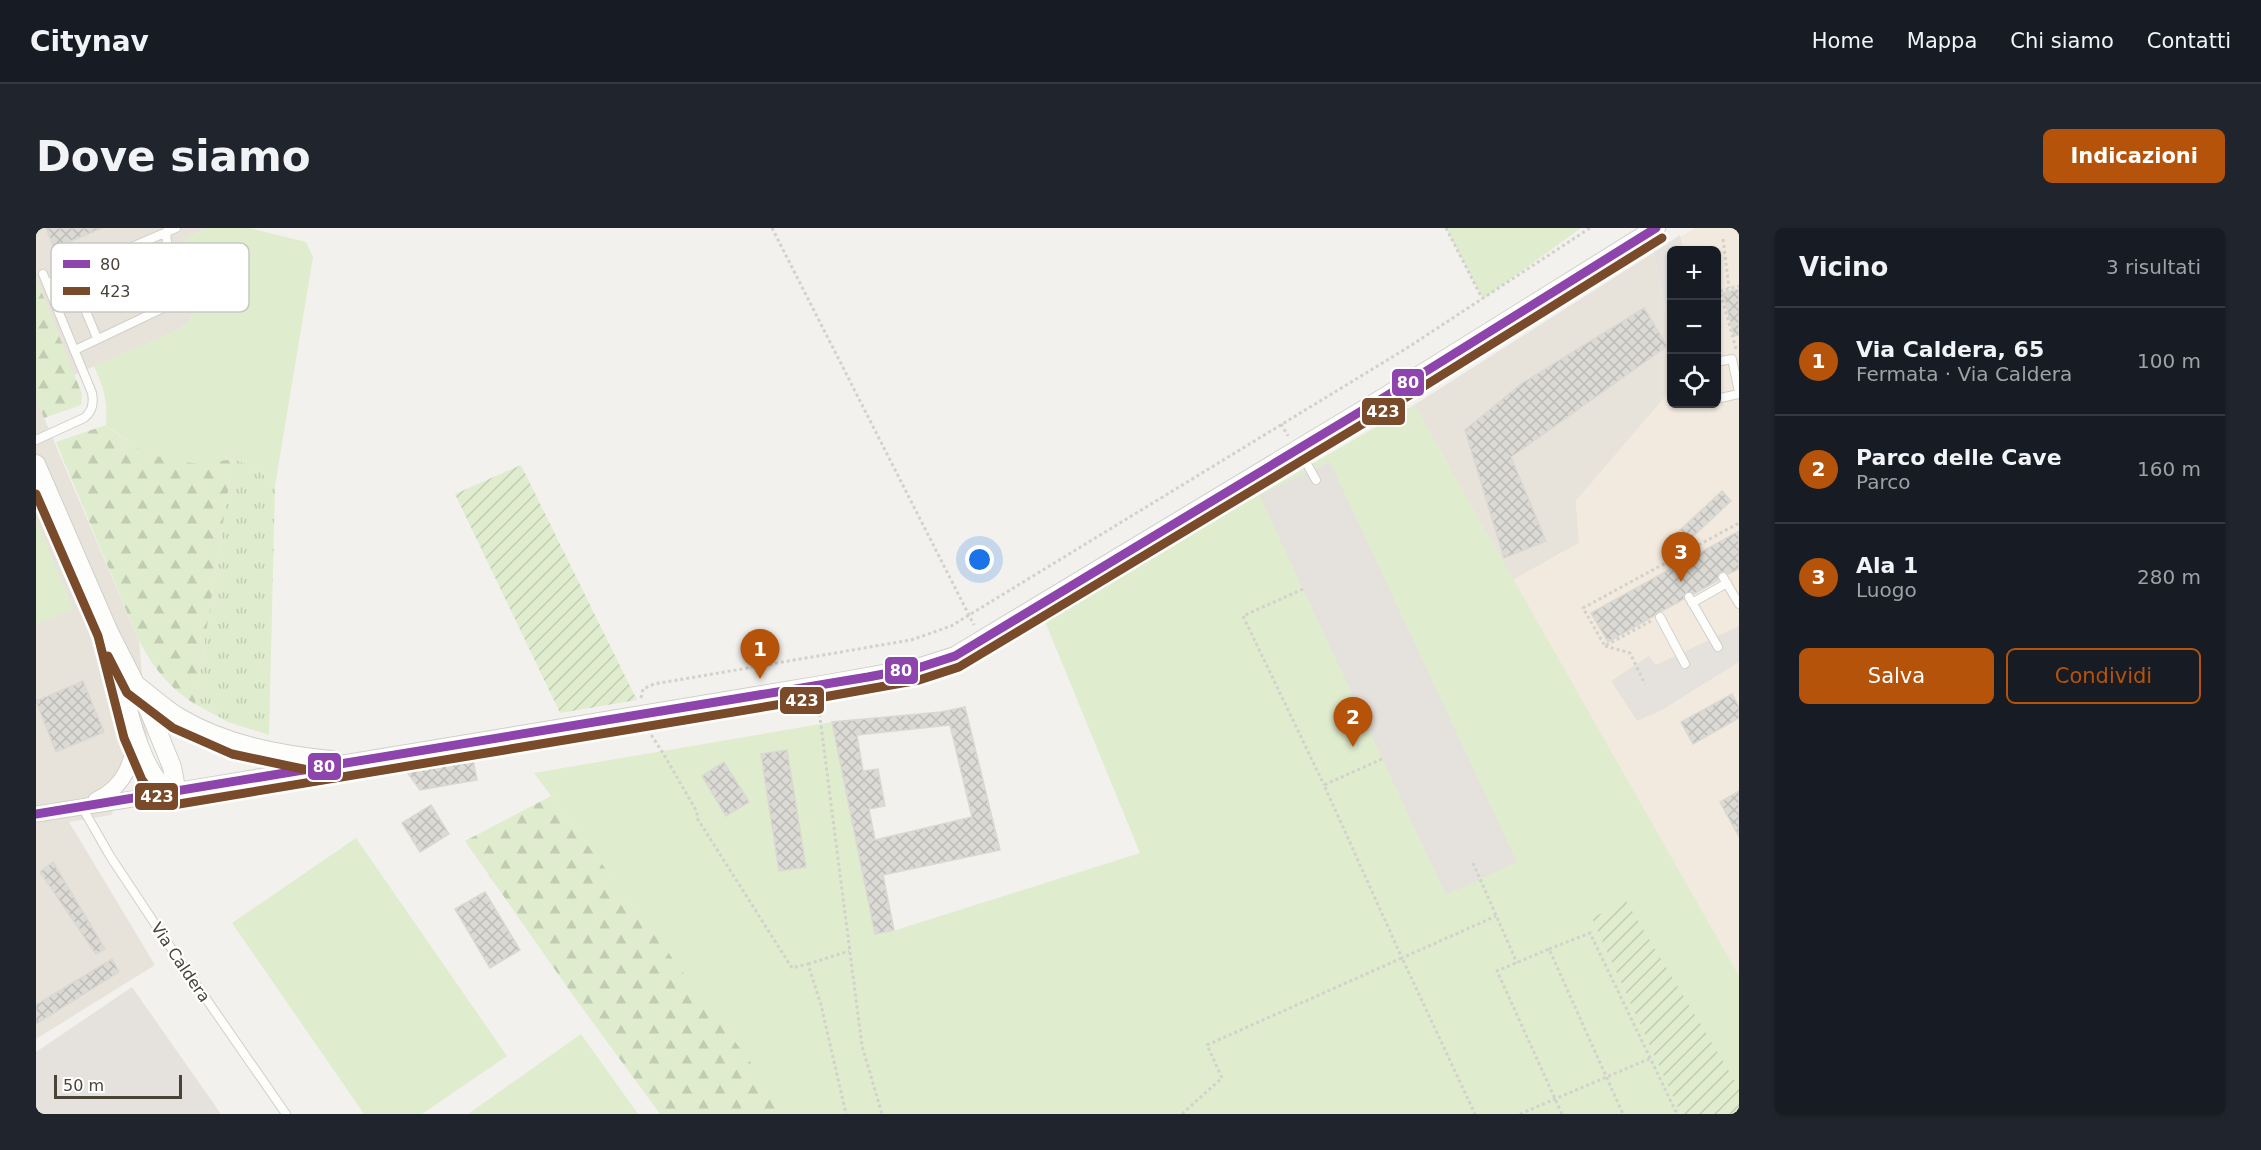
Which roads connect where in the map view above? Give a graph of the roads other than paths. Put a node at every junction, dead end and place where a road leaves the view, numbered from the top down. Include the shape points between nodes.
1 (176, 228) edge
2 (1656, 228) edge
3 (166, 232) junction
4 (140, 243) edge
5 (167, 243) edge
6 (43, 274) dead end
7 (51, 282) edge
8 (48, 283) junction
9 (51, 290) edge
10 (60, 312) edge
11 (87, 312) edge
12 (154, 312) edge
13 (97, 338) junction
14 (75, 350) junction
15 (1736, 358) edge
16 (1721, 361) edge
17 (1739, 393) edge
18 (1721, 398) edge
19 (36, 440) edge
20 (1294, 444) junction
21 (36, 464) edge
22 (1316, 480) dead end
23 (1739, 604) edge
24 (1656, 618) road end
25 (109, 632) junction
26 (1718, 647) dead end
27 (1685, 664) dead end
28 (136, 684) junction
29 (136, 735) junction
30 (359, 762) junction
31 (171, 793) junction
32 (82, 807) junction
33 (36, 814) edge
34 (286, 1114) edge

1 - 3 lane
2 - 20 street
3 - 4 lane
3 - 5 lane
6 - 8 lane
7 - 8 lane
8 - 9 lane
10 - 14 lane
11 - 13 lane
12 - 13 lane
13 - 14 lane
14 - 19 lane via 92,393 92,407 84,418
15 - 16 lane
15 - 17 lane
17 - 18 lane
20 - 22 lane
20 - 30 street via 955,656 917,668 816,687
21 - 25 street
23 - 26 lane via 1725,580 1691,600
24 - 27 lane
25 - 28 street
25 - 29 street
28 - 30 street via 179,718 236,743 296,757
28 - 31 street via 172,767 175,783
29 - 31 street via 153,775
29 - 32 street via 133,756 120,784 109,795
30 - 31 street
31 - 32 street
32 - 33 street
32 - 34 lane, Via Caldera via 173,951

